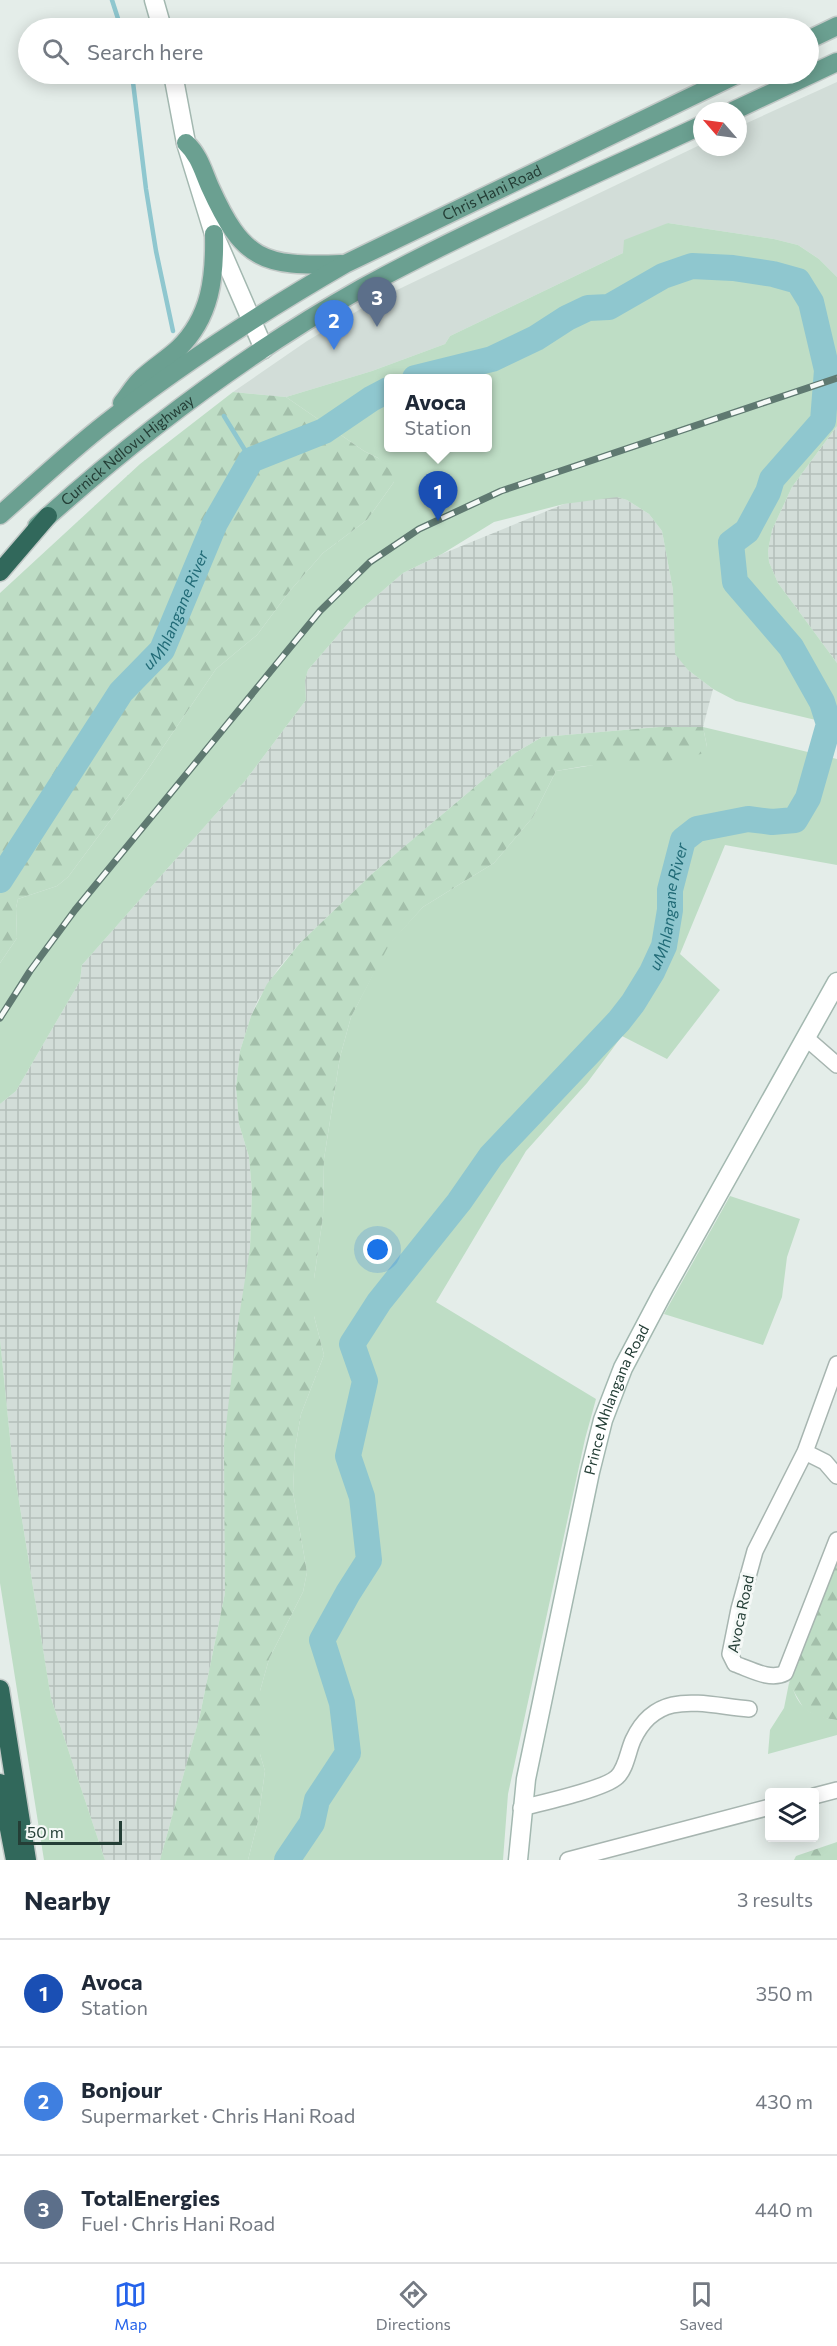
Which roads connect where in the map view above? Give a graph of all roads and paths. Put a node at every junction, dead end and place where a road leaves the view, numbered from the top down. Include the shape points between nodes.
1 (154, 0) edge
2 (159, 18) edge
3 (837, 26) edge
4 (819, 35) edge
5 (837, 62) edge
6 (819, 70) edge
7 (175, 84) edge
8 (717, 84) edge
9 (790, 84) edge
10 (747, 104) edge
11 (693, 129) edge
12 (186, 143) junction
13 (214, 234) junction
14 (345, 264) junction
15 (251, 320) junction
16 (264, 349) junction
17 (106, 423) junction
18 (0, 515) edge
19 (48, 516) junction
20 (0, 559) edge
21 (0, 572) edge
22 (837, 982) edge
23 (806, 1038) junction
24 (837, 1065) edge
25 (837, 1364) edge
26 (805, 1452) junction
27 (837, 1476) edge
28 (837, 1540) edge
29 (0, 1689) edge
30 (749, 1709) dead end
31 (0, 1783) edge
32 (837, 1790) edge
33 (819, 1795) edge
34 (522, 1808) junction
35 (765, 1809) edge
36 (15, 1860) edge
37 (27, 1860) edge
38 (518, 1860) edge
39 (567, 1860) edge

1 - 2 street
3 - 4 main road
5 - 6 main road
7 - 12 street
8 - 14 main road, Chris Hani Road
9 - 10 main road
11 - 16 main road, Chris Hani Road via 389,274
12 - 13 street
12 - 14 main road via 198,157 230,227 244,245 263,258 284,263
13 - 15 street
13 - 17 main road via 214,279 202,318 191,335 139,382
14 - 15 main road, Chris Hani Road
15 - 16 street
15 - 17 main road, Curnick Ndlovu Highway
16 - 19 main road, Curnick Ndlovu Highway via 182,404
17 - 18 main road, Curnick Ndlovu Highway
19 - 20 main road, Curnick Ndlovu Highway
19 - 21 highway
22 - 23 street, Prince Mhlangana Road
23 - 24 street
23 - 34 street, Prince Mhlangana Road via 661,1296 623,1368 603,1420
25 - 26 street, Avoca Road
26 - 27 street via 825,1462
26 - 28 street, Avoca Road via 755,1551 730,1654 735,1664 767,1675 786,1673
29 - 37 highway
30 - 34 street via 675,1704 658,1708 639,1727 616,1778
31 - 36 highway
32 - 33 street
34 - 38 street, Prince Mhlangana Road
35 - 39 street

